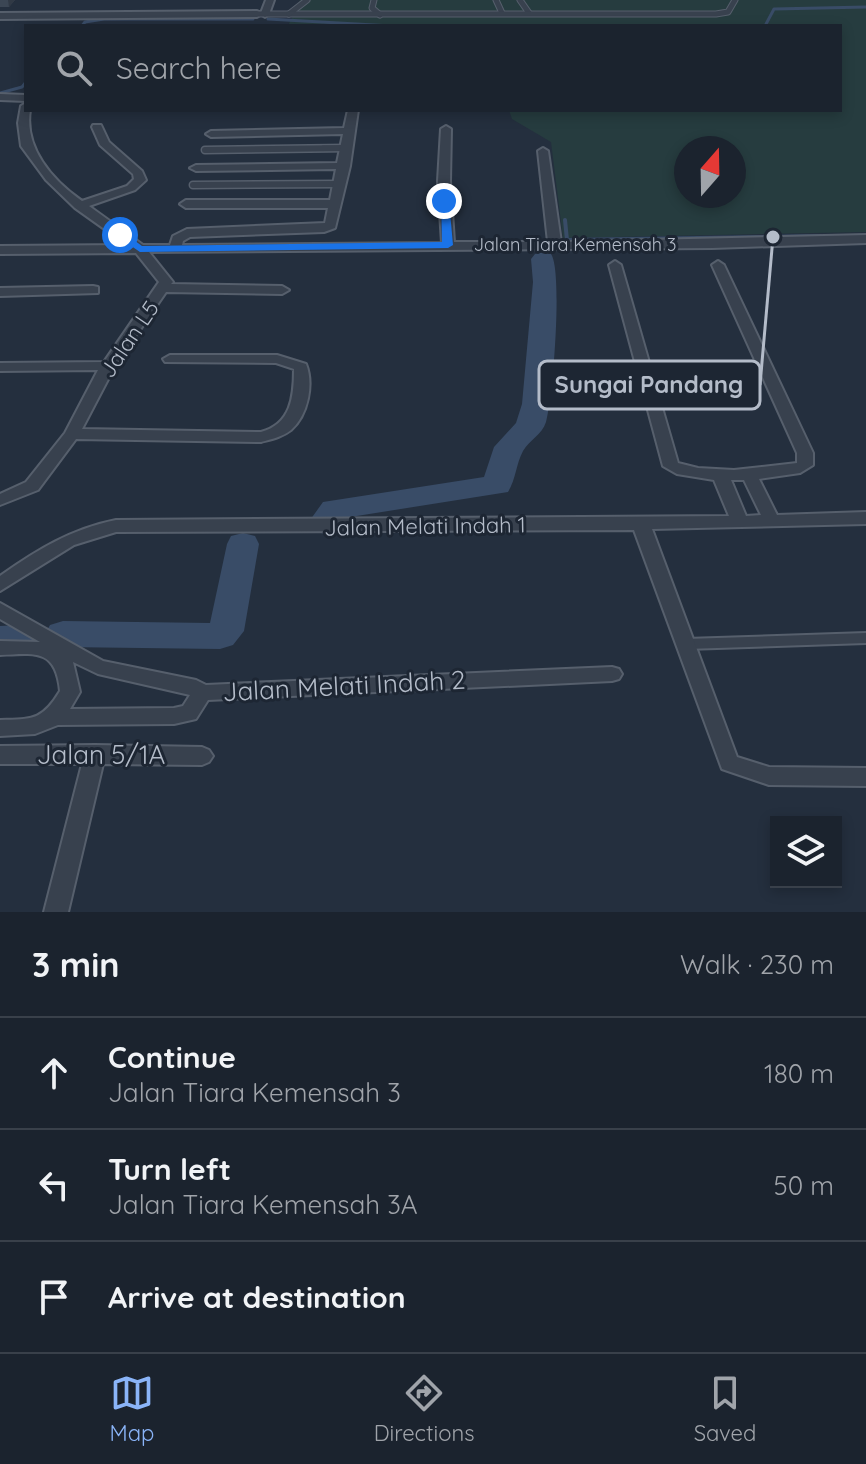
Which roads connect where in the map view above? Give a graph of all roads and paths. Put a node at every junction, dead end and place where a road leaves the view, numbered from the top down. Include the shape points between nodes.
1 (270, 0) edge
2 (307, 0) edge
3 (374, 0) edge
4 (496, 0) edge
5 (520, 0) edge
6 (735, 0) edge
7 (502, 13) junction
8 (529, 13) junction
9 (289, 14) junction
10 (84, 15) junction
11 (0, 16) edge
12 (261, 16) junction
13 (380, 16) junction
14 (77, 24) edge
15 (0, 97) edge
16 (24, 98) edge
17 (0, 103) edge
18 (24, 105) edge
19 (25, 112) edge
20 (353, 112) edge
21 (97, 127) dead end
22 (446, 129) dead end
23 (350, 131) junction
24 (211, 134) dead end
25 (347, 148) junction
26 (205, 150) dead end
27 (543, 151) dead end
28 (344, 166) junction
29 (196, 168) dead end
30 (339, 184) junction
31 (193, 185) dead end
32 (186, 204) dead end
33 (336, 204) junction
34 (79, 206) junction
35 (866, 239) edge
36 (448, 245) junction
37 (555, 245) junction
38 (0, 249) edge
39 (140, 249) junction
40 (175, 249) junction
41 (615, 265) dead end
42 (718, 265) dead end
43 (163, 288) junction
44 (93, 290) dead end
45 (282, 290) dead end
46 (0, 292) edge
47 (170, 359) dead end
48 (108, 366) junction
49 (0, 367) edge
50 (72, 434) junction
51 (748, 472) junction
52 (720, 474) junction
53 (0, 500) edge
54 (866, 518) edge
55 (740, 521) junction
56 (772, 521) junction
57 (641, 524) junction
58 (0, 585) edge
59 (0, 610) edge
60 (866, 638) edge
61 (685, 644) junction
62 (0, 648) edge
63 (612, 674) dead end
64 (202, 693) junction
65 (55, 717) junction
66 (0, 728) edge
67 (95, 754) junction
68 (0, 755) edge
69 (202, 756) dead end
70 (866, 777) edge
71 (56, 912) edge

1 - 12 street
2 - 9 lane
3 - 13 lane via 372,8
4 - 7 lane
5 - 8 lane
6 - 8 lane via 728,12 716,14
7 - 8 lane
7 - 13 lane
9 - 12 lane
9 - 13 lane
10 - 11 street
10 - 12 street
10 - 14 street
15 - 16 street
17 - 18 street
19 - 34 street, Jalan L5 via 26,146
20 - 23 street
21 - 34 street via 104,143 140,180
22 - 36 street
23 - 24 street
23 - 25 street
25 - 26 lane
25 - 28 street
27 - 37 street
28 - 29 street
28 - 30 street
30 - 31 lane
30 - 33 street
32 - 33 street
33 - 40 street via 331,225 324,228 187,233 177,239
34 - 39 street, Jalan L5
35 - 37 street, Jalan Tiara Kemensah 3
36 - 37 street, Jalan Tiara Kemensah 3
36 - 40 street, Jalan Tiara Kemensah 3
38 - 39 street, Jalan Tiara Kemensah 3
39 - 40 street, Jalan Tiara Kemensah 3
39 - 43 street, Jalan L5 via 165,278
41 - 52 street via 671,466
42 - 51 street via 805,453 800,468
43 - 45 street
43 - 48 street, Jalan L5
44 - 46 street
47 - 50 street via 295,363 302,378 294,420 284,432 261,437
48 - 49 street
48 - 50 street, Jalan L5
50 - 53 street, Jalan L5 via 32,486
51 - 52 street
51 - 56 street
52 - 55 street
54 - 56 street, Jalan Melati Indah 1
55 - 56 street, Jalan Melati Indah 1
55 - 57 street, Jalan Melati Indah 1
57 - 58 street, Jalan Melati Indah 1 via 116,526 67,539
57 - 61 street
59 - 64 street, Jalan Melati Indah 2 via 98,667
60 - 61 lane
61 - 70 street via 729,763 769,776
62 - 65 street via 50,652 66,666 70,692
63 - 64 street, Jalan Melati Indah 2
64 - 65 street via 189,713 174,716
65 - 66 street via 44,726
67 - 68 street, Jalan 5/1A
67 - 69 street, Jalan 5/1A
67 - 71 street

